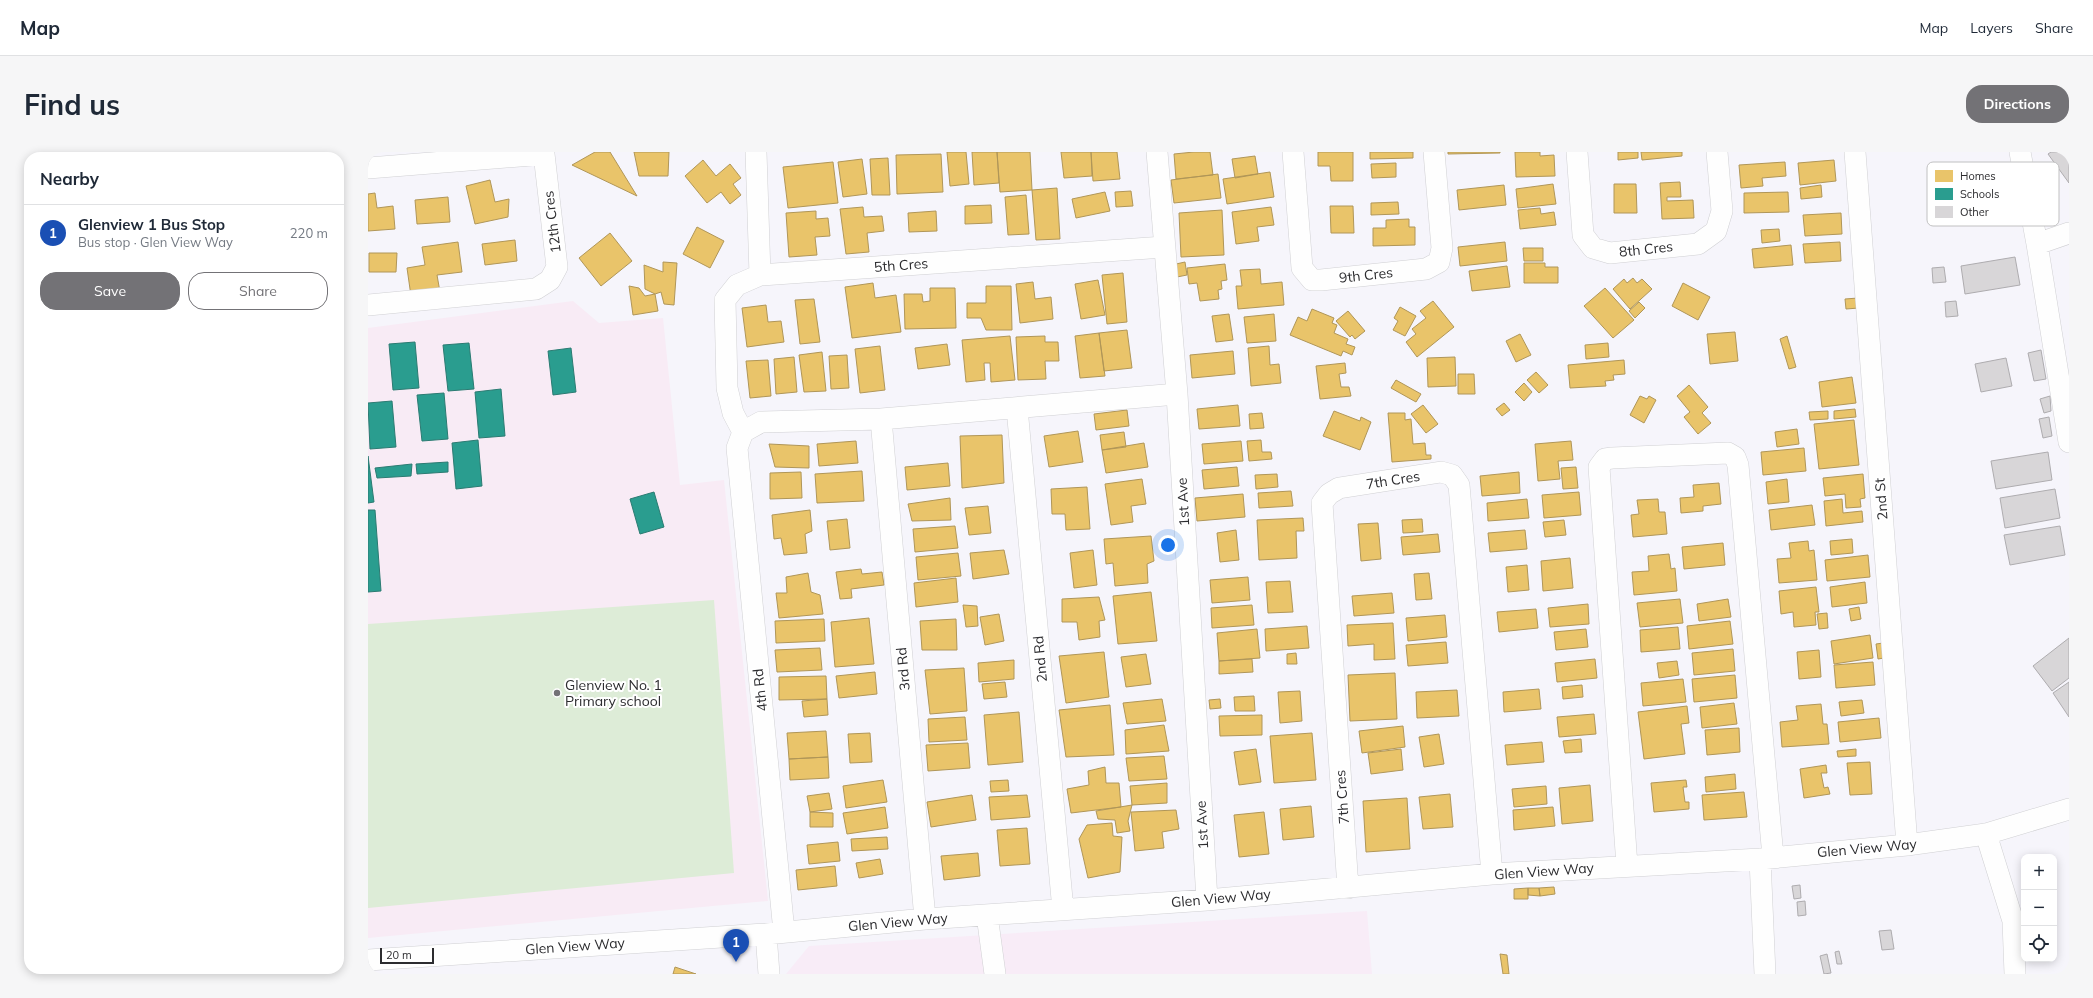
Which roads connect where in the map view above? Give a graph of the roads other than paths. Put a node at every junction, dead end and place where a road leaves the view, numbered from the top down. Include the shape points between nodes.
1 (756, 152) edge
2 (1157, 152) edge
3 (1294, 152) edge
4 (1434, 152) edge
5 (1577, 152) edge
6 (1717, 152) edge
7 (1855, 152) edge
8 (2020, 152) edge
9 (2022, 162) edge
10 (368, 168) edge
11 (2034, 226) edge
12 (2069, 233) edge
13 (2037, 244) junction
14 (1164, 247) junction
15 (760, 275) junction
16 (368, 305) edge
17 (1177, 394) junction
18 (1017, 408) junction
19 (2067, 416) edge
20 (881, 419) junction
21 (740, 440) junction
22 (2069, 442) edge
23 (2069, 809) edge
24 (1986, 834) junction
25 (1907, 845) junction
26 (1766, 858) junction
27 (1627, 866) junction
28 (1492, 874) junction
29 (1348, 888) junction
30 (1207, 900) junction
31 (1063, 910) junction
32 (987, 915) junction
33 (925, 919) junction
34 (775, 933) junction
35 (368, 960) edge
36 (769, 974) edge
37 (995, 974) edge
38 (1766, 974) edge
39 (2015, 974) edge

1 - 15 street
2 - 14 street, 1st Ave
3 - 4 street, 9th Cres via 1302,268 1312,280 1321,280 1426,269 1439,262 1442,248
5 - 6 street, 8th Cres via 1583,235 1593,248 1610,253 1698,244 1716,231 1722,211
7 - 25 street, 2nd St
8 - 9 street
10 - 16 street, 12th Cres via 544,154 557,267 550,280 536,289
11 - 13 street
12 - 13 street
13 - 19 street
14 - 15 street, 5th Cres
14 - 17 street, 1st Ave
15 - 21 street, 5th Cres via 737,285 725,300 727,388
17 - 18 street
17 - 30 street, 1st Ave
18 - 20 street
18 - 31 street, 2nd Rd
19 - 22 street
20 - 21 street via 761,422
20 - 33 street, 3rd Rd
21 - 34 street, 4th Rd
23 - 24 street, Glen View Way
24 - 25 street, Glen View Way
24 - 39 street via 2013,921
25 - 26 street, Glen View Way
26 - 27 street, Glen View Way
26 - 27 street via 1738,465 1735,457 1728,453 1612,458 1605,460 1599,467
26 - 38 street
27 - 28 street, Glen View Way
28 - 29 street, Glen View Way
28 - 29 street, 7th Cres via 1459,485 1452,475 1441,472 1339,488 1329,494 1322,503
29 - 30 street, Glen View Way
30 - 31 street, Glen View Way
31 - 32 street, Glen View Way
32 - 33 street, Glen View Way
32 - 37 street
33 - 34 street, Glen View Way
34 - 35 street, Glen View Way
34 - 36 street, 4th Rd

